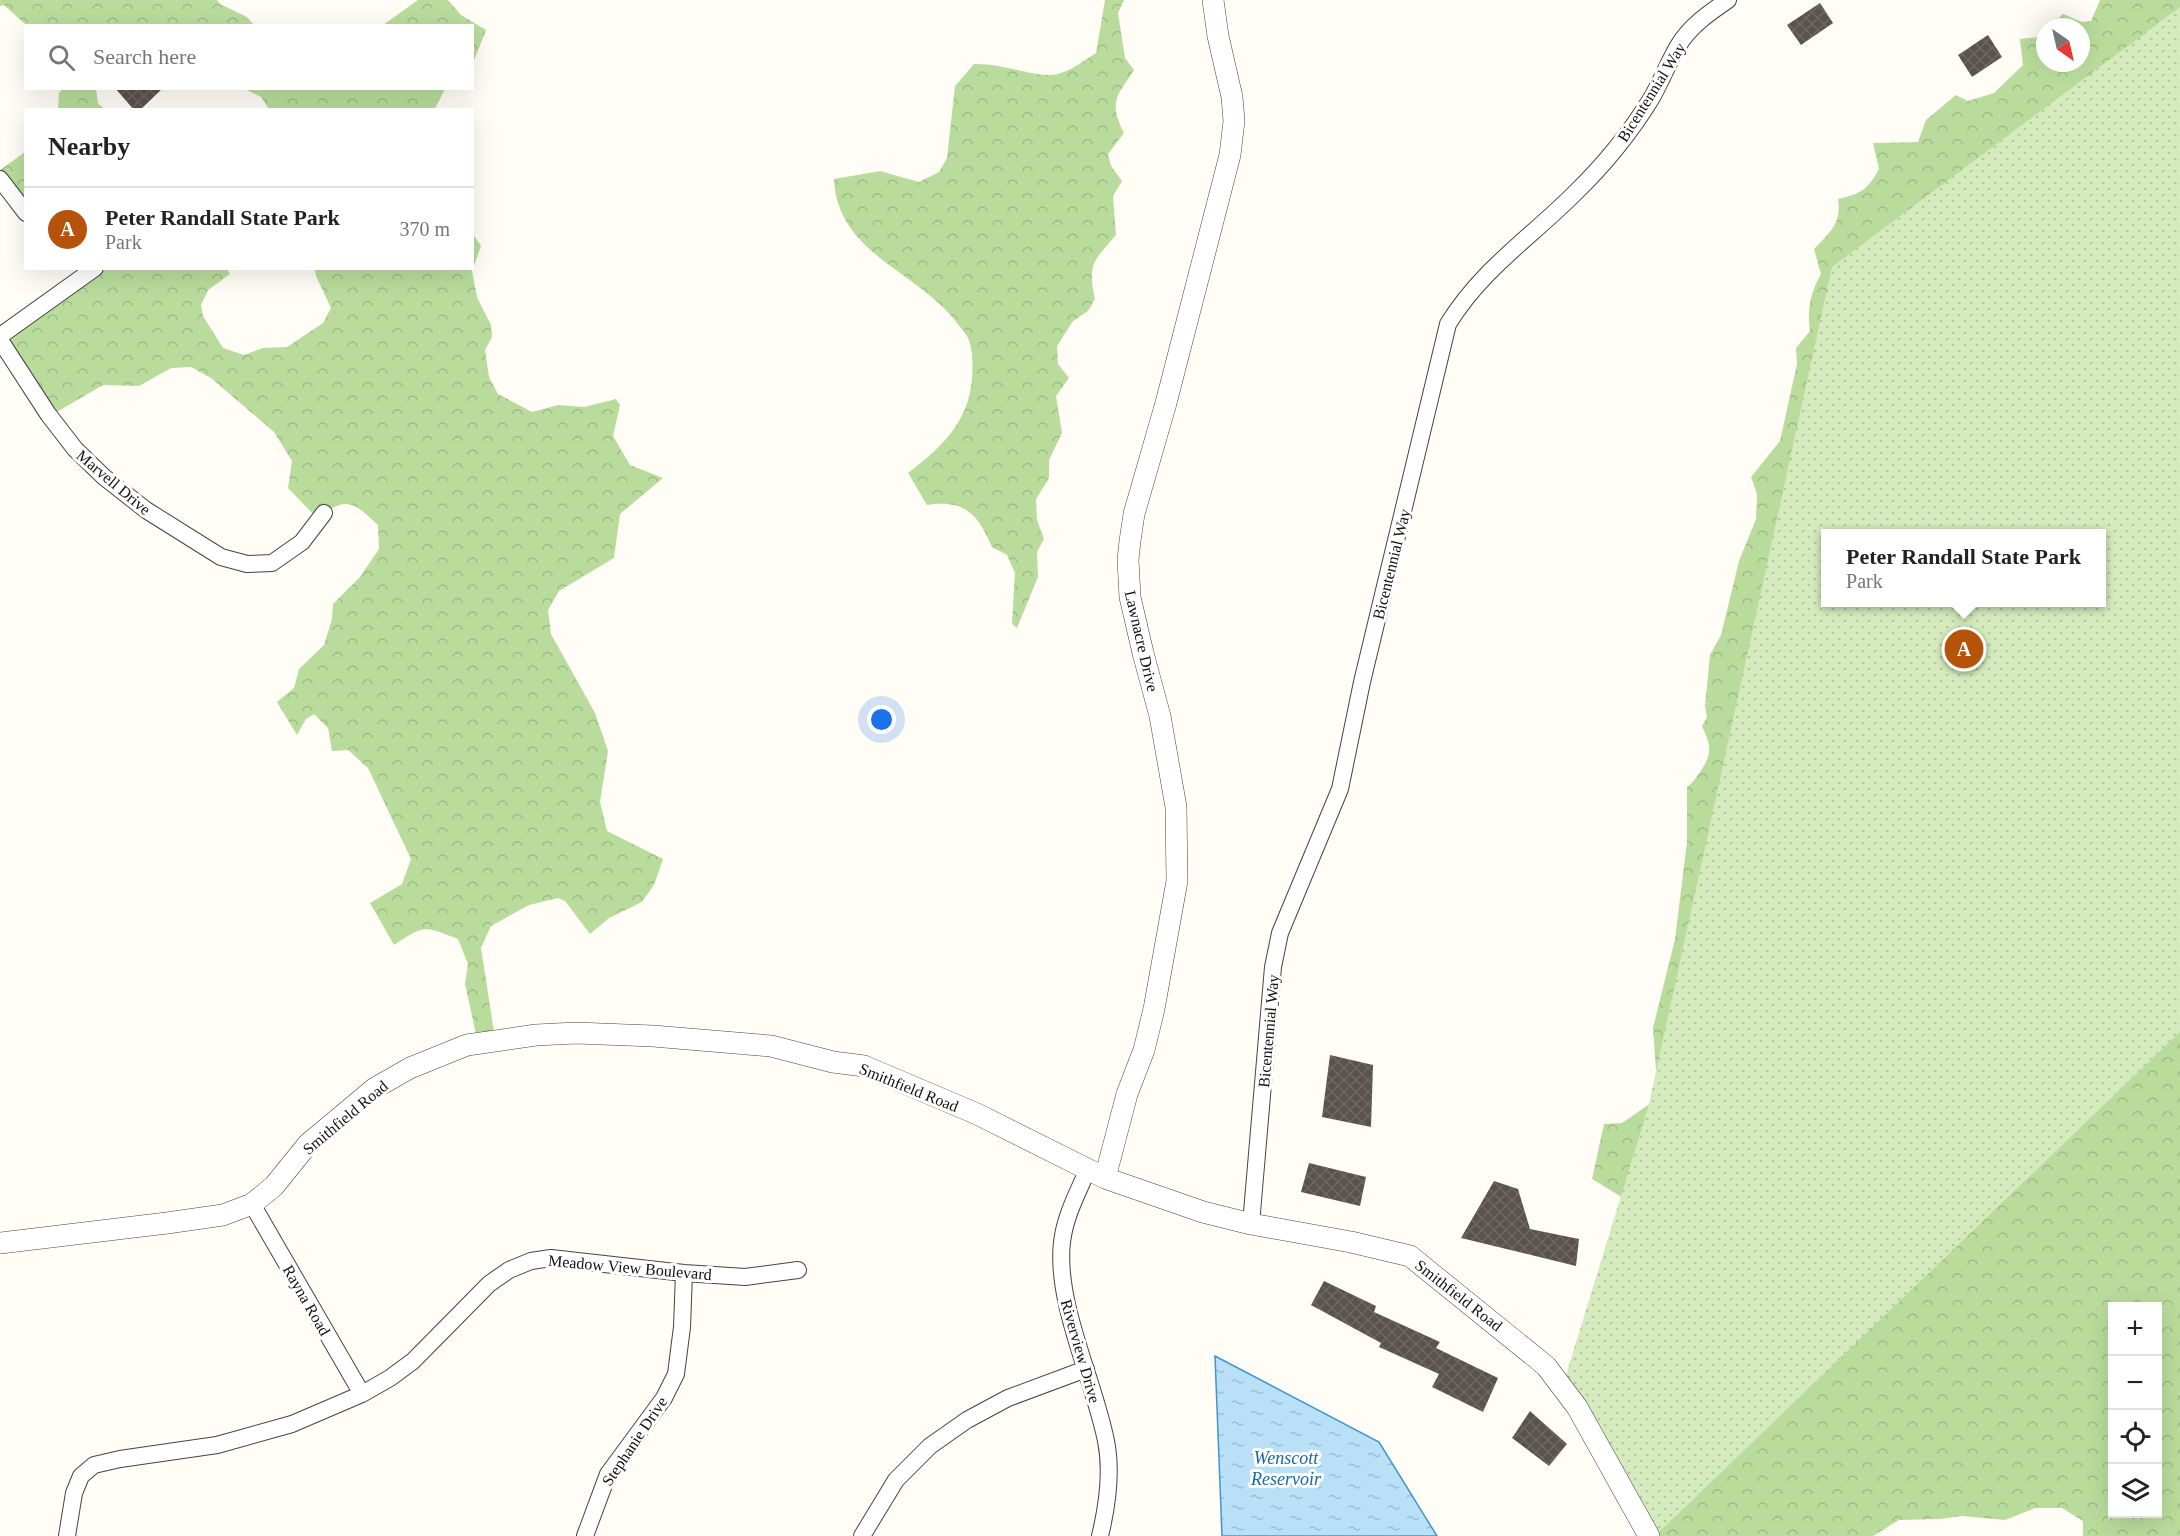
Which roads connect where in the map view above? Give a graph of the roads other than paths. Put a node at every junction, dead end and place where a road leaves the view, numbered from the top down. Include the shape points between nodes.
1 (1213, 0) edge
2 (1728, 0) edge
3 (0, 179) edge
4 (24, 210) edge
5 (88, 270) edge
6 (71, 275) edge
7 (0, 338) edge
8 (324, 513) dead end
9 (1097, 1174) junction
10 (252, 1204) junction
11 (1251, 1224) junction
12 (0, 1242) edge
13 (798, 1270) dead end
14 (684, 1273) junction
15 (1086, 1369) junction
16 (362, 1394) junction
17 (67, 1536) edge
18 (585, 1536) edge
19 (862, 1536) edge
20 (1101, 1536) edge
21 (1649, 1536) edge

1 - 9 street, Lawnacre Drive via 1232,97 1230,154 1134,514 1128,560 1130,597 1160,717 1176,807 1177,881 1144,1050
2 - 11 street, Bicentennial Way via 1701,18 1679,45 1651,99 1608,159 1503,257 1462,300 1448,324 1340,789 1280,933
3 - 4 street
5 - 6 street
6 - 7 street
7 - 8 street, Marvell Drive via 75,449 104,477 166,524 221,558 247,564 272,563 302,542
9 - 10 street, Smithfield Road via 977,1114 864,1066 771,1046 576,1033 467,1046 410,1068 375,1088 308,1144 274,1186
9 - 11 street, Smithfield Road via 1203,1212
9 - 15 street, Riverview Drive via 1069,1214 1060,1268
10 - 12 street, Smithfield Road via 222,1215
10 - 16 street, Rayna Road
11 - 21 street, Smithfield Road via 1410,1256 1546,1366 1576,1407
13 - 14 street, Meadow View Boulevard via 745,1277
14 - 16 street, Meadow View Boulevard via 551,1258 531,1261 489,1284 412,1361
14 - 18 street, Stephanie Drive via 676,1374 664,1398 608,1474
15 - 19 street via 1008,1398 967,1419 930,1446 896,1479
15 - 20 street, Riverview Drive via 1107,1443 1108,1480
16 - 17 street, Meadow View Boulevard via 292,1424 217,1445 94,1465 81,1476 74,1493

